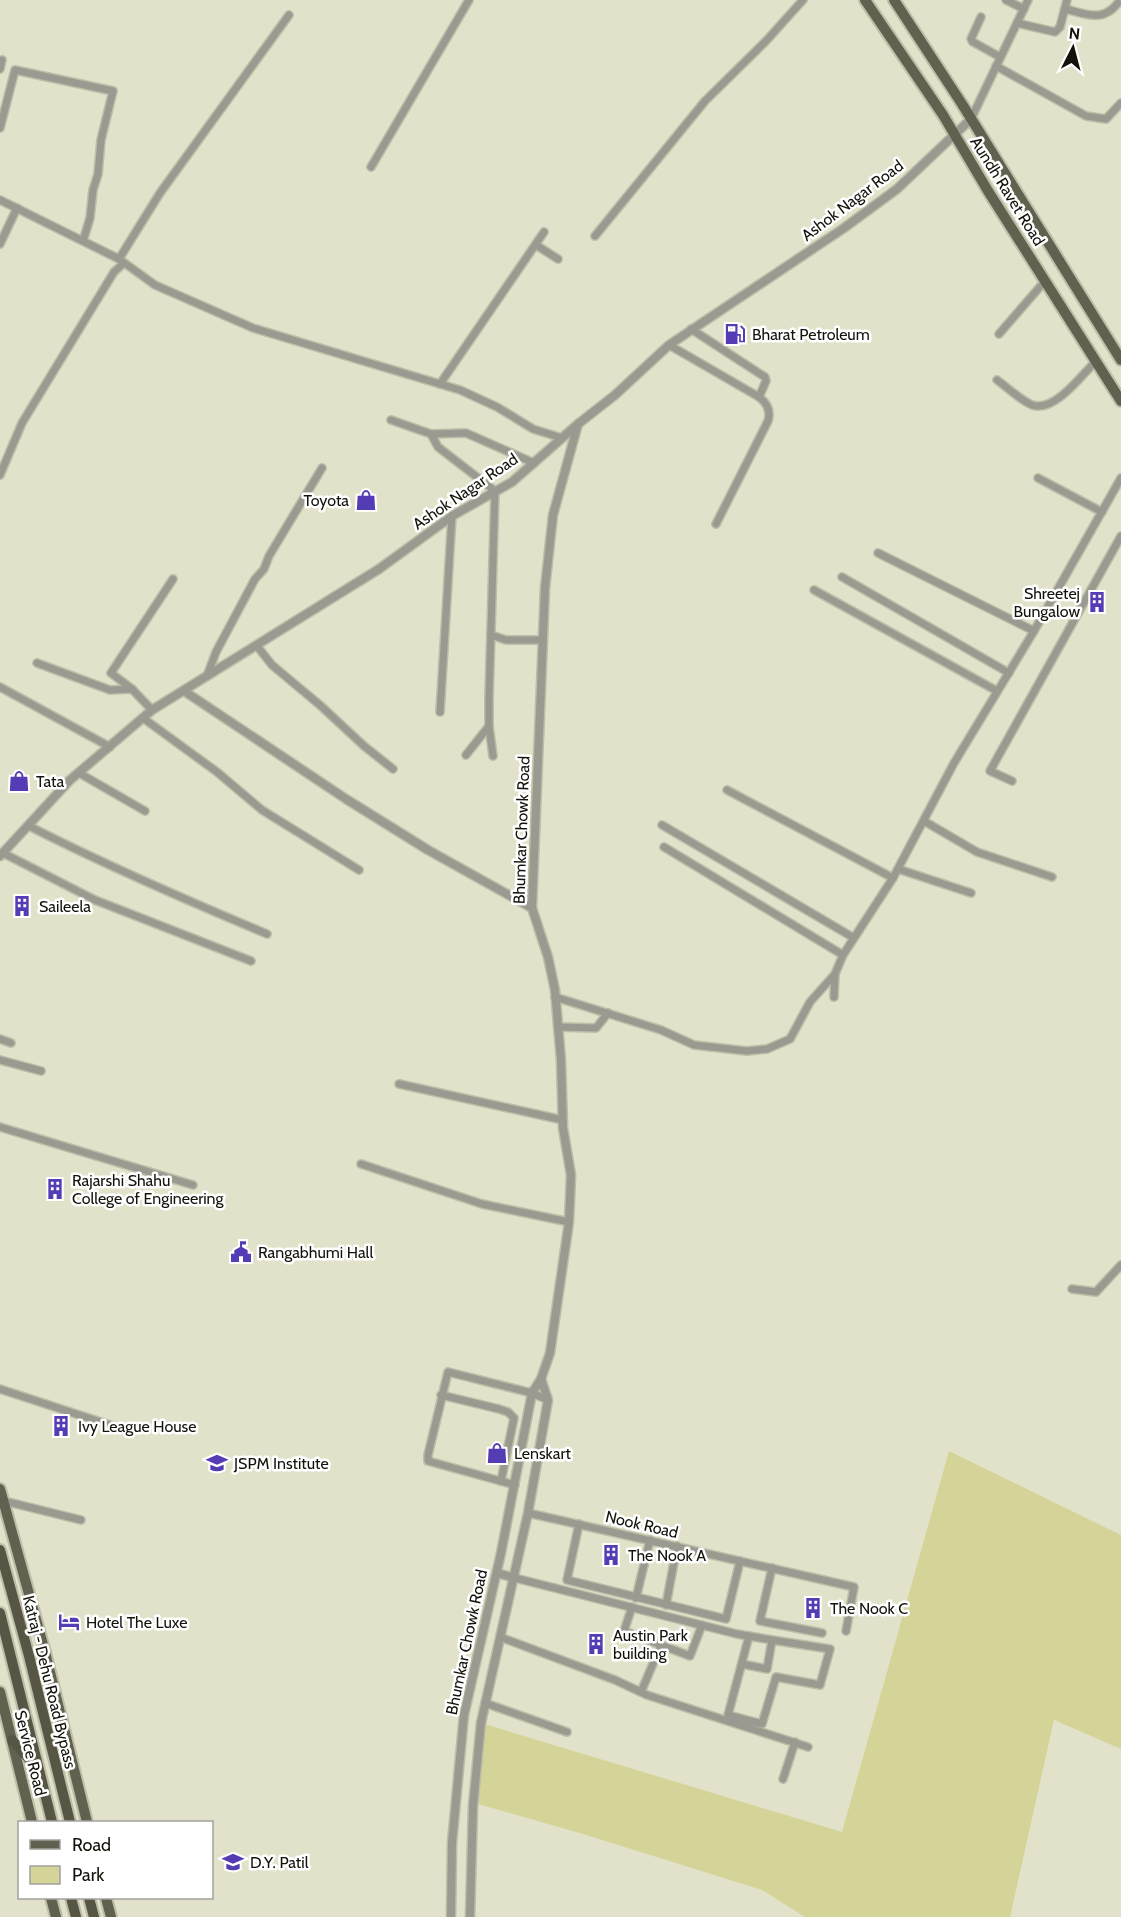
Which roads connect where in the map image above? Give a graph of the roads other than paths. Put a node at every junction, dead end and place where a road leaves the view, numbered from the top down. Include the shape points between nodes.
1 (470, 0) edge
2 (803, 0) edge
3 (865, 0) edge
4 (894, 0) edge
5 (1006, 0) edge
6 (1028, 0) edge
7 (1067, 0) edge
8 (1119, 4) edge
9 (1024, 9) junction
10 (1065, 9) junction
11 (289, 15) dead end
12 (981, 17) dead end
13 (1017, 23) junction
14 (1000, 57) junction
15 (2, 60) dead end
16 (996, 66) junction
17 (0, 69) edge
18 (1121, 103) edge
19 (971, 119) junction
20 (0, 128) edge
21 (954, 134) junction
22 (371, 167) dead end
23 (0, 200) edge
24 (17, 208) junction
25 (544, 232) dead end
26 (595, 236) dead end
27 (83, 241) junction
28 (0, 244) edge
29 (536, 245) junction
30 (558, 259) dead end
31 (121, 262) junction
32 (1045, 281) junction
33 (692, 329) junction
34 (999, 334) dead end
35 (669, 345) junction
36 (1121, 360) edge
37 (1096, 361) junction
38 (997, 380) dead end
39 (440, 384) junction
40 (759, 397) junction
41 (1121, 401) edge
42 (391, 420) dead end
43 (578, 424) junction
44 (430, 434) junction
45 (562, 438) junction
46 (534, 463) junction
47 (322, 468) dead end
48 (0, 476) edge
49 (1038, 478) dead end
50 (1121, 478) edge
51 (495, 491) junction
52 (1102, 512) junction
53 (452, 516) junction
54 (716, 524) dead end
55 (1121, 536) edge
56 (878, 553) dead end
57 (842, 577) dead end
58 (173, 579) dead end
59 (814, 590) dead end
60 (1034, 631) junction
61 (491, 635) junction
62 (543, 640) junction
63 (257, 646) junction
64 (37, 663) dead end
65 (1009, 673) junction
66 (207, 676) junction
67 (0, 687) edge
68 (132, 689) junction
69 (184, 691) junction
70 (997, 691) junction
71 (152, 710) junction
72 (440, 712) dead end
73 (143, 718) junction
74 (489, 726) junction
75 (110, 747) junction
76 (466, 755) dead end
77 (493, 756) dead end
78 (393, 769) dead end
79 (79, 773) junction
80 (1012, 781) dead end
81 (727, 790) dead end
82 (145, 811) dead end
83 (924, 821) junction
84 (662, 825) dead end
85 (29, 826) junction
86 (664, 847) dead end
87 (1, 855) edge
88 (898, 869) junction
89 (359, 870) dead end
90 (1052, 876) dead end
91 (893, 879) junction
92 (971, 893) dead end
93 (532, 908) junction
94 (267, 934) dead end
95 (854, 938) junction
96 (843, 955) junction
97 (251, 961) dead end
98 (835, 974) junction
99 (555, 997) junction
100 (834, 997) dead end
101 (608, 1013) junction
102 (558, 1027) junction
103 (0, 1039) edge
104 (11, 1043) dead end
105 (0, 1060) edge
106 (41, 1071) dead end
107 (399, 1084) dead end
108 (563, 1120) junction
109 (0, 1127) edge
110 (361, 1164) dead end
111 (193, 1185) dead end
112 (569, 1222) junction
113 (1121, 1265) edge
114 (1072, 1289) dead end
115 (541, 1379) junction
116 (0, 1389) edge
117 (532, 1393) junction
118 (441, 1395) junction
119 (548, 1400) junction
120 (116, 1427) dead end
121 (501, 1481) junction
122 (515, 1485) junction
123 (0, 1489) edge
124 (3, 1502) junction
125 (528, 1513) junction
126 (81, 1520) dead end
127 (579, 1524) junction
128 (650, 1540) junction
129 (677, 1546) junction
130 (0, 1550) edge
131 (740, 1561) junction
132 (772, 1568) junction
133 (496, 1574) junction
134 (514, 1578) junction
135 (636, 1598) junction
136 (666, 1605) junction
137 (632, 1607) junction
138 (0, 1613) edge
139 (702, 1625) junction
140 (846, 1631) dead end
141 (822, 1633) dead end
142 (749, 1636) junction
143 (500, 1637) junction
144 (772, 1640) junction
145 (661, 1645) junction
146 (741, 1664) junction
147 (0, 1692) edge
148 (641, 1692) junction
149 (485, 1703) junction
150 (567, 1732) dead end
151 (12, 1740) junction
152 (795, 1742) junction
153 (808, 1747) dead end
154 (39, 1770) junction
155 (783, 1779) dead end
156 (32, 1821) edge
157 (52, 1821) edge
158 (70, 1821) edge
159 (87, 1821) edge
160 (51, 1899) edge
161 (71, 1899) edge
162 (89, 1899) edge
163 (106, 1899) edge
164 (56, 1917) edge
165 (76, 1917) edge
166 (93, 1917) edge
167 (111, 1917) edge
168 (451, 1917) edge
169 (470, 1917) edge

1 - 22 street
2 - 26 street via 700,106
3 - 21 main road, Aundh Ravet Road
4 - 19 main road, Aundh Ravet Road
5 - 9 street
6 - 9 street
7 - 10 street
8 - 10 street via 1102,16
9 - 13 street
10 - 13 street via 1055,32
11 - 31 street via 160,193
12 - 14 street via 971,39
13 - 14 street
14 - 16 street
15 - 17 street
16 - 18 street via 1086,116 1106,119
16 - 19 street
19 - 21 street, Ashok Nagar Road
19 - 36 main road, Aundh Ravet Road
20 - 27 street via 15,70 113,92 100,140 98,174
21 - 32 main road, Aundh Ravet Road
21 - 33 street, Ashok Nagar Road via 897,189
23 - 24 street
24 - 27 street
24 - 28 street
25 - 29 street
27 - 31 street
29 - 30 street
29 - 39 street
31 - 39 street via 155,285 253,328
31 - 48 street via 22,423
32 - 34 street
32 - 37 main road, Aundh Ravet Road
33 - 35 street, Ashok Nagar Road
33 - 40 street via 765,377
35 - 40 street
35 - 43 street, Ashok Nagar Road
37 - 38 street via 1055,402 1043,407 1030,404
37 - 41 main road, Aundh Ravet Road
39 - 45 street via 497,407 533,429
40 - 54 street via 768,407 768,421
42 - 44 street
43 - 45 street, Ashok Nagar Road
43 - 62 street, Bhumkar Chowk Road via 553,515
44 - 46 street via 466,433
44 - 51 street via 438,447
45 - 46 street, Ashok Nagar Road
46 - 51 street, Ashok Nagar Road via 513,482
47 - 66 street via 255,579
49 - 52 street
50 - 52 street
51 - 53 street, Ashok Nagar Road
51 - 61 street
52 - 60 street
53 - 63 street, Ashok Nagar Road via 379,569
53 - 72 street
55 - 80 street via 990,771
56 - 60 street
57 - 65 street
58 - 68 street via 111,673
59 - 70 street
60 - 65 street
61 - 62 street via 506,640
61 - 74 street
62 - 93 street, Bhumkar Chowk Road
63 - 66 street, Ashok Nagar Road
63 - 78 street via 272,665
64 - 68 street via 110,690
65 - 70 street
66 - 69 street, Ashok Nagar Road
67 - 75 street
68 - 71 street
69 - 71 street, Ashok Nagar Road
69 - 93 street via 346,799
70 - 83 street
71 - 73 street, Ashok Nagar Road
73 - 75 street, Ashok Nagar Road
73 - 89 street via 262,810
74 - 76 street
74 - 77 street
75 - 79 street, Ashok Nagar Road
79 - 82 street
79 - 85 street, Ashok Nagar Road
81 - 91 street
83 - 88 street
83 - 90 street via 977,852
84 - 95 street
85 - 87 street, Ashok Nagar Road
85 - 94 street
86 - 96 street
87 - 97 street via 95,900
88 - 91 street
88 - 92 street
91 - 95 street
93 - 99 street, Bhumkar Chowk Road via 548,957
95 - 96 street
96 - 98 street
98 - 100 street
98 - 101 street via 810,1002 790,1039 767,1049 747,1051 694,1045
99 - 101 street
99 - 102 street, Bhumkar Chowk Road
101 - 102 street via 596,1028
102 - 108 street, Bhumkar Chowk Road
103 - 104 street
105 - 106 street
107 - 108 street
108 - 112 street, Bhumkar Chowk Road via 571,1175
109 - 111 street
110 - 112 street via 482,1204
112 - 115 street, Bhumkar Chowk Road via 550,1353
113 - 114 street via 1096,1292
115 - 117 street, Bhumkar Chowk Road
115 - 119 street, Bhumkar Chowk Road
116 - 120 street
117 - 118 street via 448,1372
117 - 119 street
117 - 122 street, Bhumkar Chowk Road
118 - 121 street via 499,1409 514,1418
118 - 121 street via 428,1461
119 - 125 street, Bhumkar Chowk Road
121 - 122 street
122 - 133 street, Bhumkar Chowk Road
123 - 124 main road
124 - 126 street
124 - 159 main road
125 - 127 street, Nook Road
125 - 134 street, Bhumkar Chowk Road
127 - 128 street, Nook Road
127 - 135 street via 567,1580
128 - 129 street, Nook Road
128 - 135 street
129 - 131 street, Nook Road
129 - 136 street
130 - 158 highway, Katraj - Dehu Road Bypass
131 - 132 street, Nook Road
131 - 136 street via 726,1619
132 - 140 street, Nook Road via 854,1587
132 - 141 street via 760,1621
133 - 134 street
133 - 168 street, Bhumkar Chowk Road via 464,1715 452,1843
134 - 137 street
134 - 143 street, Bhumkar Chowk Road
135 - 136 street
137 - 139 street
137 - 145 street via 624,1630
138 - 154 highway, Katraj - Dehu Road Bypass
139 - 142 street
139 - 145 street via 690,1656
142 - 144 street
142 - 146 street
143 - 148 street
143 - 149 street, Bhumkar Chowk Road
144 - 146 street via 766,1669
144 - 146 street via 830,1649 820,1685 776,1677 762,1724 728,1715
145 - 148 street
147 - 151 main road, Service Road
148 - 152 street
149 - 150 street
149 - 169 street, Bhumkar Chowk Road via 473,1806
151 - 154 highway
151 - 156 main road, Service Road
152 - 153 street
152 - 155 street
154 - 157 highway, Katraj - Dehu Road Bypass
160 - 164 main road
161 - 165 highway
162 - 166 highway
163 - 167 main road

